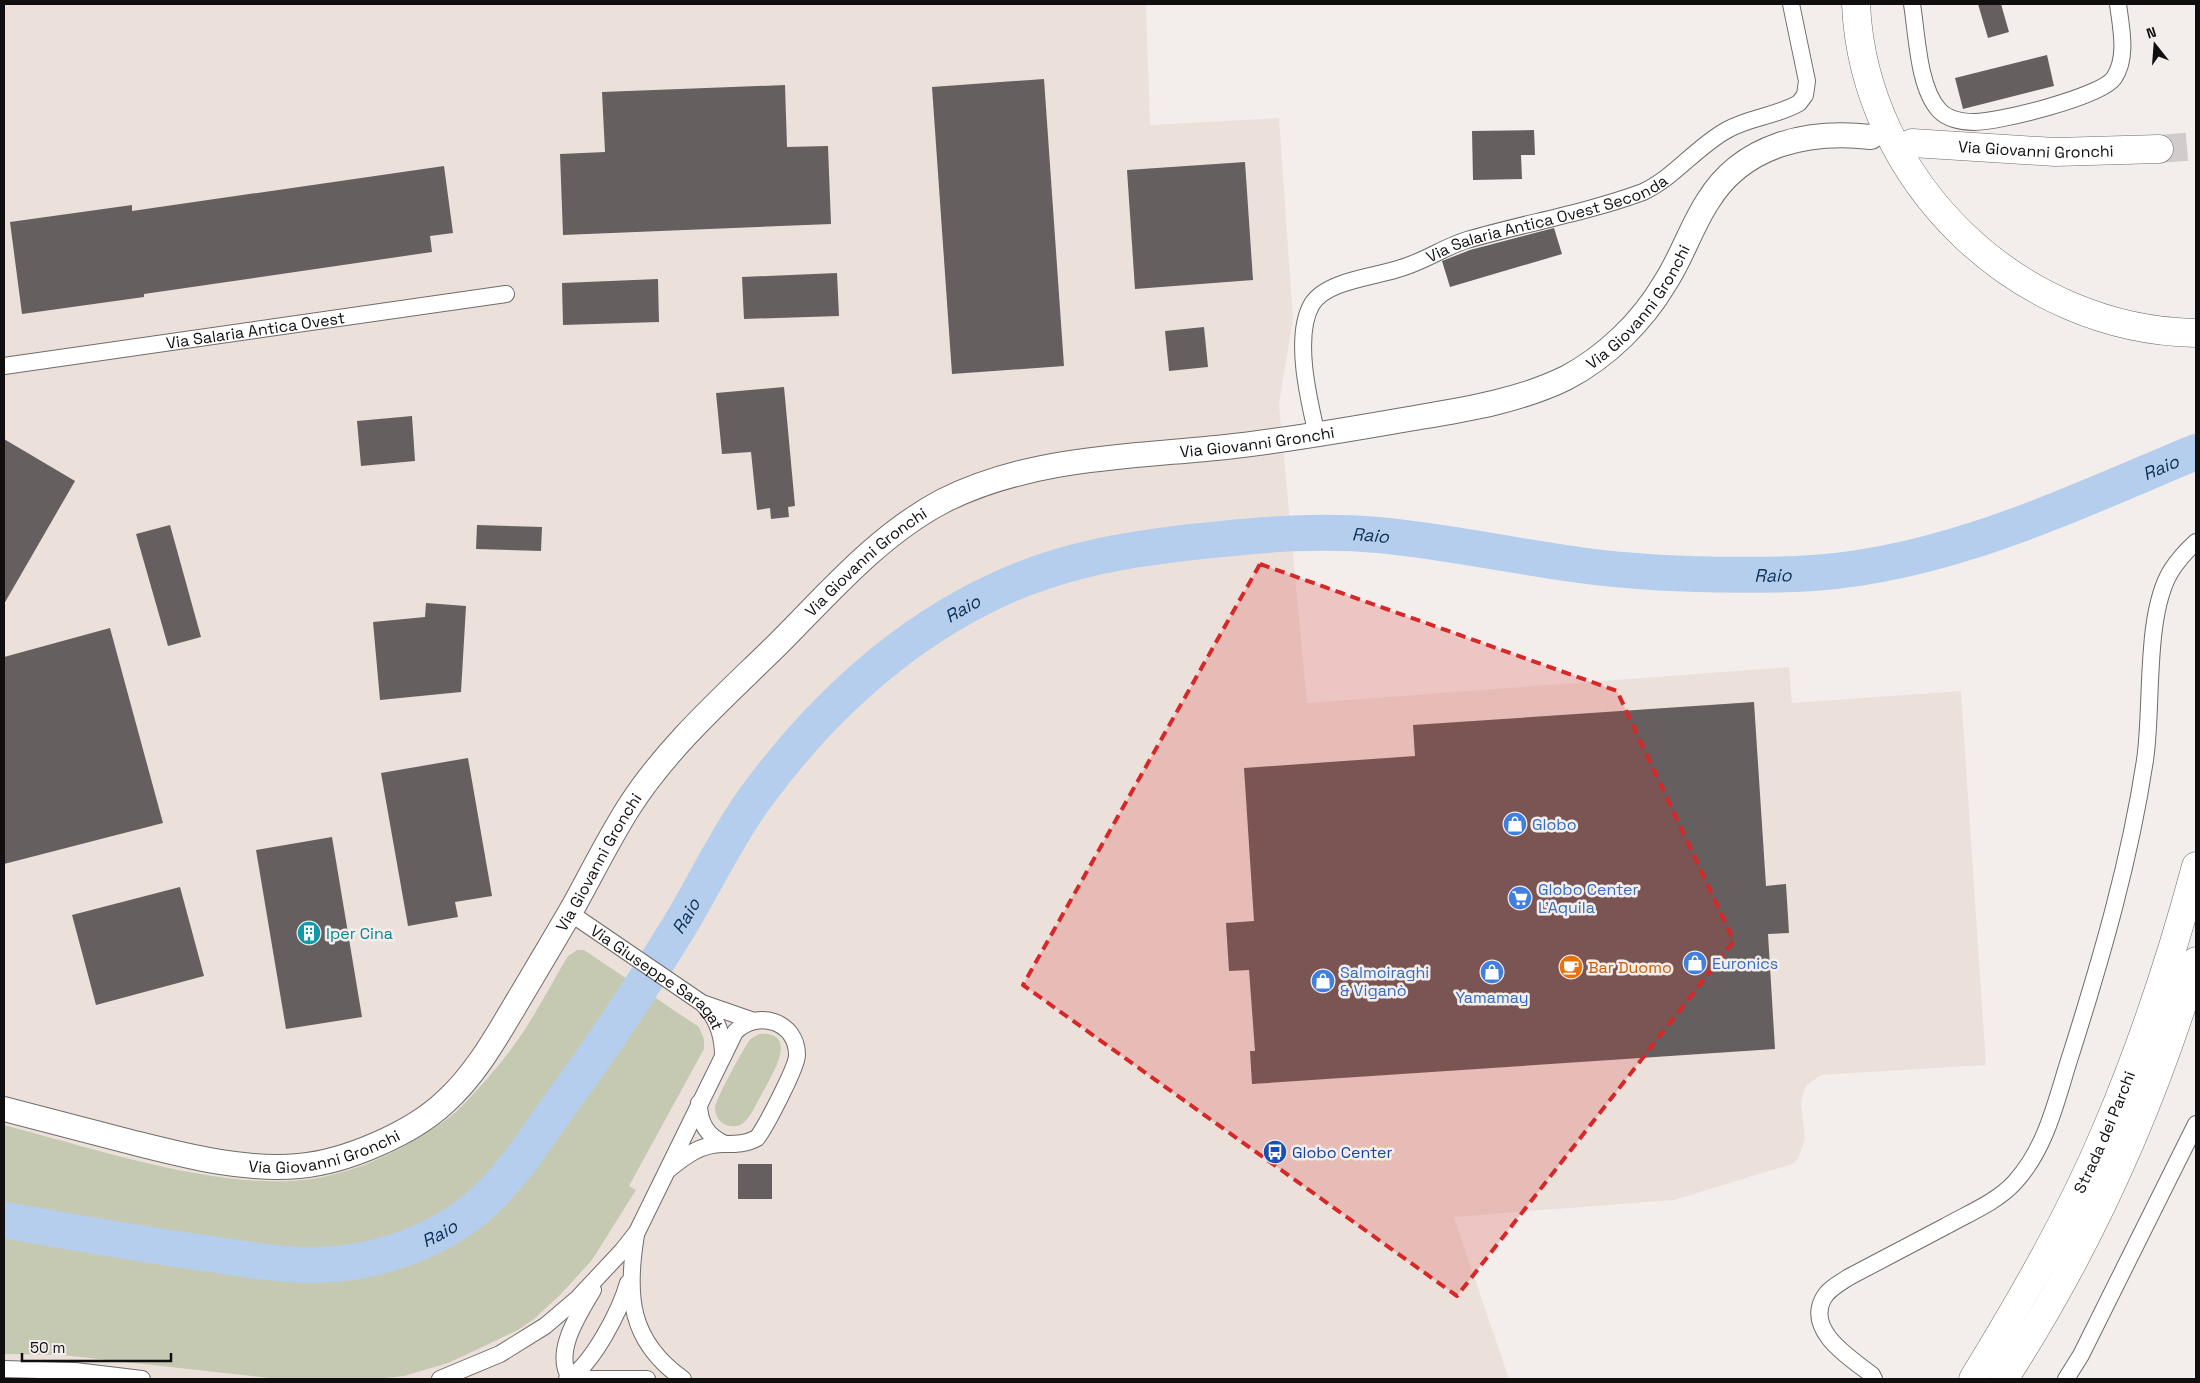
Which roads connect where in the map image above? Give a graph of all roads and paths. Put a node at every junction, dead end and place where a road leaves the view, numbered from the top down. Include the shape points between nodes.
1 (1791, 4) edge
2 (1856, 4) edge
3 (1912, 4) edge
4 (2118, 4) edge
5 (1871, 137) dead end
6 (1912, 143) dead end
7 (2159, 149) tunnel mouth
8 (506, 294) dead end
9 (2196, 333) edge
10 (4, 366) edge
11 (1317, 435) junction
12 (2196, 542) edge
13 (2196, 866) edge
14 (570, 913) junction
15 (2196, 961) edge
16 (702, 1003) junction
17 (754, 1021) junction
18 (723, 1056) junction
19 (699, 1103) junction
20 (4, 1109) edge
21 (2196, 1124) edge
22 (725, 1144) junction
23 (668, 1170) junction
24 (637, 1232) junction
25 (612, 1262) junction
26 (631, 1271) junction
27 (4, 1369) edge
28 (142, 1379) edge
29 (440, 1379) edge
30 (566, 1379) edge
31 (647, 1379) edge
32 (684, 1379) edge
33 (1874, 1379) edge
34 (1973, 1379) edge
35 (2004, 1379) edge
36 (2066, 1379) edge

1 - 11 street, Via Salaria Antica Ovest Seconda via 1807,81 1807,90 1799,102 1727,130 1665,180 1643,192 1466,240 1414,264 1334,287 1319,296 1308,313 1305,348 1307,382
2 - 9 highway via 1866,70 1885,124 1920,186 1965,237 2020,281 2072,308 2132,326
3 - 4 street via 1929,94 1944,115 1975,122 2084,97 2109,84 2117,72 2122,53
5 - 11 main road, Via Giovanni Gronchi via 1810,136 1775,146 1742,164 1710,197 1666,283 1640,318 1599,357 1565,378 1502,400
6 - 7 highway, Via Giovanni Gronchi via 2055,152
8 - 10 street, Via Salaria Antica Ovest
11 - 14 main road, Via Giovanni Gronchi via 1025,471 971,488 926,510 881,543 849,573 675,748 629,807
12 - 33 street via 2170,573 2160,596 2154,635 2146,758 2127,862 2094,981 2034,1160 2014,1183 1987,1204 1849,1277 1822,1300 1820,1320 1828,1338
13 - 34 highway, Strada dei Parchi via 2158,995 2106,1130 2043,1260
14 - 16 street, Via Giuseppe Saragat
14 - 20 main road, Via Giovanni Gronchi via 485,1056 444,1103 402,1132 357,1153 301,1166 249,1166 182,1155
15 - 35 highway, Strada dei Parchi via 2170,1040 2114,1175 2048,1306
16 - 17 street
16 - 18 street, Via Giuseppe Saragat via 717,1024
17 - 18 street, Via Giuseppe Saragat via 735,1032
17 - 22 street, Via Giuseppe Saragat via 772,1021 785,1028 796,1047 796,1061 756,1138 741,1144
18 - 19 street, Via Giuseppe Saragat
19 - 22 street via 702,1125
19 - 23 street, Via Giuseppe Saragat
21 - 36 street
22 - 23 street, Via Giuseppe Saragat via 696,1150
23 - 24 street, Via Giuseppe Saragat
24 - 25 street, Via Giuseppe Saragat
24 - 26 street, Via Giuseppe Saragat
25 - 29 street, Via Giuseppe Saragat via 562,1312 529,1338 489,1360
25 - 30 street, Via Giuseppe Saragat via 592,1292 569,1340 564,1362
26 - 30 street, Via Giuseppe Saragat via 614,1317 587,1361
26 - 32 street, Via Giuseppe Saragat via 633,1305 644,1339 662,1361
27 - 28 street via 75,1371
30 - 31 street

